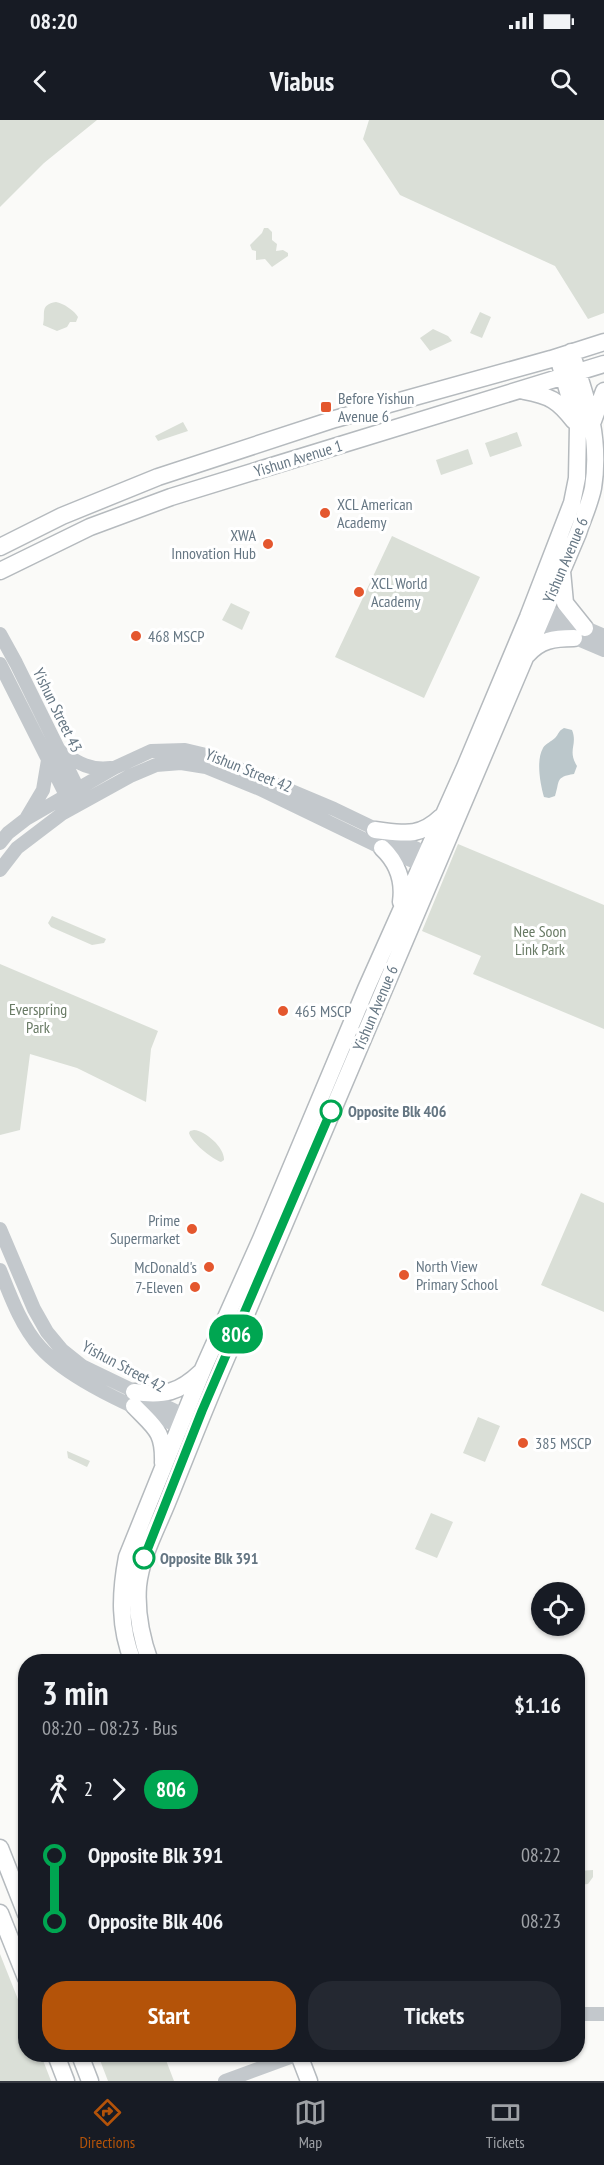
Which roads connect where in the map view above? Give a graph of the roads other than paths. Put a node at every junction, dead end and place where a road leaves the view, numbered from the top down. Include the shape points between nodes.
1 (604, 342) edge
2 (564, 355) junction
3 (604, 364) edge
4 (571, 375) junction
5 (517, 390) junction
6 (604, 391) edge
7 (586, 424) junction
8 (0, 547) edge
9 (3, 569) edge
10 (562, 570) junction
11 (0, 584) edge
12 (536, 614) junction
13 (579, 633) junction
14 (0, 634) edge
15 (604, 636) edge
16 (604, 650) edge
17 (524, 658) junction
18 (0, 664) edge
19 (53, 754) junction
20 (114, 768) junction
21 (75, 799) junction
22 (444, 814) junction
23 (26, 819) junction
24 (375, 830) junction
25 (0, 843) edge
26 (382, 848) junction
27 (429, 861) junction
28 (0, 870) edge
29 (399, 915) junction
30 (393, 964) junction
31 (366, 989) junction
32 (0, 1228) edge
33 (0, 1270) edge
34 (204, 1369) junction
35 (134, 1399) junction
36 (190, 1424) junction
37 (162, 1472) junction
38 (130, 1654) edge
39 (147, 1654) edge
40 (0, 1848) edge
41 (18, 1894) edge
42 (0, 1913) edge
43 (18, 1958) edge
44 (585, 2014) edge
45 (604, 2014) edge
46 (59, 2062) edge
47 (83, 2062) edge
48 (278, 2062) edge
49 (300, 2062) edge
50 (313, 2062) edge
51 (66, 2081) edge
52 (90, 2081) edge
53 (225, 2081) edge
54 (309, 2081) edge
55 (320, 2081) edge

1 - 2 main road, Yishun Avenue 1
2 - 4 main road, Yishun Avenue 6
2 - 8 main road, Yishun Avenue 1 via 335,419 158,477 62,516
3 - 4 main road, Yishun Avenue 1
4 - 5 main road, Yishun Avenue 1
4 - 7 main road, Yishun Avenue 6
5 - 7 main road via 554,399
5 - 9 main road, Yishun Avenue 1 via 171,497 90,527
6 - 7 main road
7 - 10 main road, Yishun Avenue 6 via 596,438 593,491
7 - 12 main road, Yishun Avenue 6 via 572,503
9 - 11 main road
10 - 12 main road, Yishun Avenue 6
10 - 13 main road via 565,603
12 - 13 street
12 - 17 main road, Yishun Avenue 6
12 - 22 main road, Yishun Avenue 6
13 - 15 street
13 - 16 street
13 - 17 main road via 546,640
14 - 19 street, Yishun Street 43
17 - 27 main road, Yishun Avenue 6
18 - 19 street, Yishun Street 43 via 22,710
19 - 20 street via 98,770
19 - 21 street, Yishun Street 43
19 - 23 street via 43,790
20 - 21 street, Yishun Street 42
20 - 24 street, Yishun Street 42 via 152,751 185,750 206,755
21 - 23 street, Yishun Street 42
21 - 26 street, Yishun Street 42 via 156,765 181,763 206,767 260,789
21 - 28 street, Yishun Street 42 via 17,848
22 - 24 main road via 418,832
22 - 27 main road, Yishun Avenue 6
23 - 25 street, Yishun Street 42
24 - 27 street, Yishun Street 42
26 - 27 street, Yishun Street 42
26 - 29 main road via 394,860 400,878
27 - 29 main road, Yishun Avenue 6
27 - 30 main road, Yishun Avenue 6
29 - 31 main road, Yishun Avenue 6
30 - 31 main road via 382,967
30 - 36 main road, Yishun Avenue 6 via 315,1152
31 - 34 main road, Yishun Avenue 6
32 - 35 street, Yishun Street 42 via 47,1332 82,1366
33 - 35 street, Yishun Street 42 via 26,1327 46,1353 70,1373
34 - 35 main road via 188,1384 166,1394
34 - 36 main road, Yishun Avenue 6
35 - 36 street, Yishun Street 42
35 - 37 main road via 160,1434 164,1446
36 - 37 main road, Yishun Avenue 6
36 - 39 main road, Yishun Avenue 6 via 138,1584 138,1617
37 - 38 main road, Yishun Avenue 6 via 127,1557 123,1577 121,1617
40 - 41 main road
42 - 43 main road
44 - 45 street
46 - 51 main road
47 - 52 main road
48 - 53 street
49 - 54 main road
50 - 55 main road

